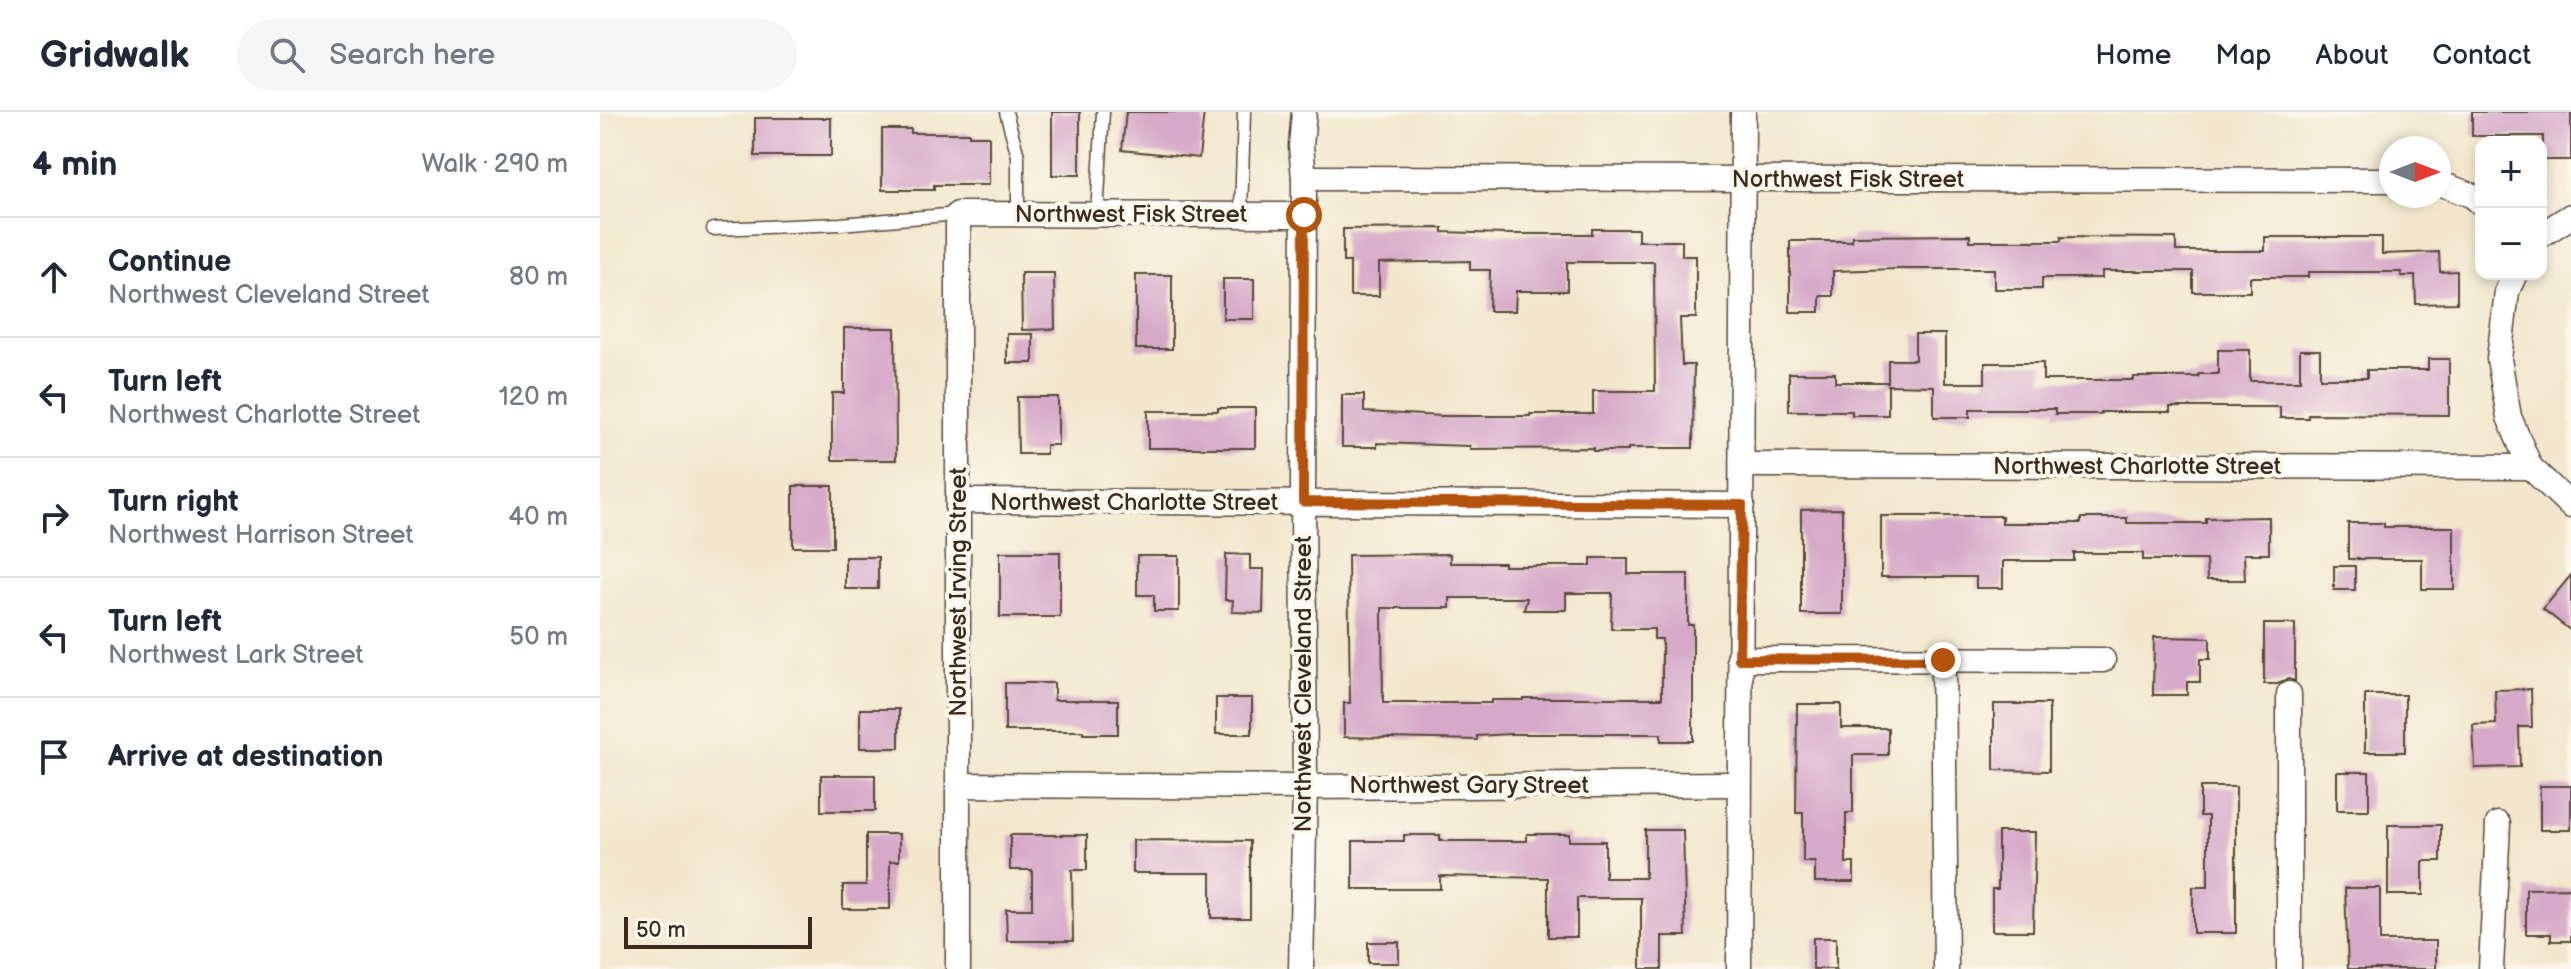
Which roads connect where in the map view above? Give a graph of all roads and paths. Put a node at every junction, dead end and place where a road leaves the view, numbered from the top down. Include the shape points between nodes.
1 (1006, 112) edge
2 (1103, 112) edge
3 (1244, 112) edge
4 (1304, 112) edge
5 (1743, 112) edge
6 (1304, 178) junction
7 (1743, 179) junction
8 (2379, 180) edge
9 (2451, 188) edge
10 (2475, 198) edge
11 (958, 214) junction
12 (1018, 214) junction
13 (1241, 214) junction
14 (1097, 215) junction
15 (1304, 215) junction
16 (2571, 216) edge
17 (713, 229) dead end
18 (2547, 231) edge
19 (2512, 280) edge
20 (1743, 465) junction
21 (2530, 467) junction
22 (958, 501) junction
23 (1303, 502) junction
24 (1742, 505) junction
25 (2571, 506) edge
26 (1739, 659) junction
27 (1943, 660) junction
28 (2103, 660) dead end
29 (2289, 694) dead end
30 (1738, 784) junction
31 (959, 785) junction
32 (1305, 787) junction
33 (2498, 824) dead end
34 (958, 969) edge
35 (1301, 969) edge
36 (1739, 969) edge
37 (1946, 969) edge
38 (2289, 969) edge
39 (2491, 969) edge

1 - 12 lane via 1018,156
2 - 14 lane
3 - 13 lane
4 - 6 street, Northwest Cleveland Street
5 - 7 street
6 - 7 street, Northwest Fisk Street
6 - 15 street, Northwest Cleveland Street
7 - 8 street, Northwest Fisk Street
7 - 20 street
9 - 10 street
11 - 12 street, Northwest Fisk Street
11 - 17 lane
11 - 22 street, Northwest Irving Street
12 - 14 street, Northwest Fisk Street
13 - 14 street, Northwest Fisk Street
13 - 15 street, Northwest Fisk Street
15 - 23 street, Northwest Cleveland Street
16 - 18 street
19 - 21 street via 2499,359 2509,417
20 - 21 street, Northwest Charlotte Street
20 - 24 street
21 - 25 street
22 - 23 street, Northwest Charlotte Street
22 - 31 street, Northwest Irving Street
23 - 24 street, Northwest Charlotte Street
23 - 32 street, Northwest Cleveland Street
24 - 26 street
26 - 27 street
26 - 30 street
27 - 28 street
27 - 37 street
29 - 38 street
30 - 32 street, Northwest Gary Street
30 - 36 street
31 - 32 street, Northwest Gary Street
31 - 34 street, Northwest Irving Street
32 - 35 street, Northwest Cleveland Street
33 - 39 street

